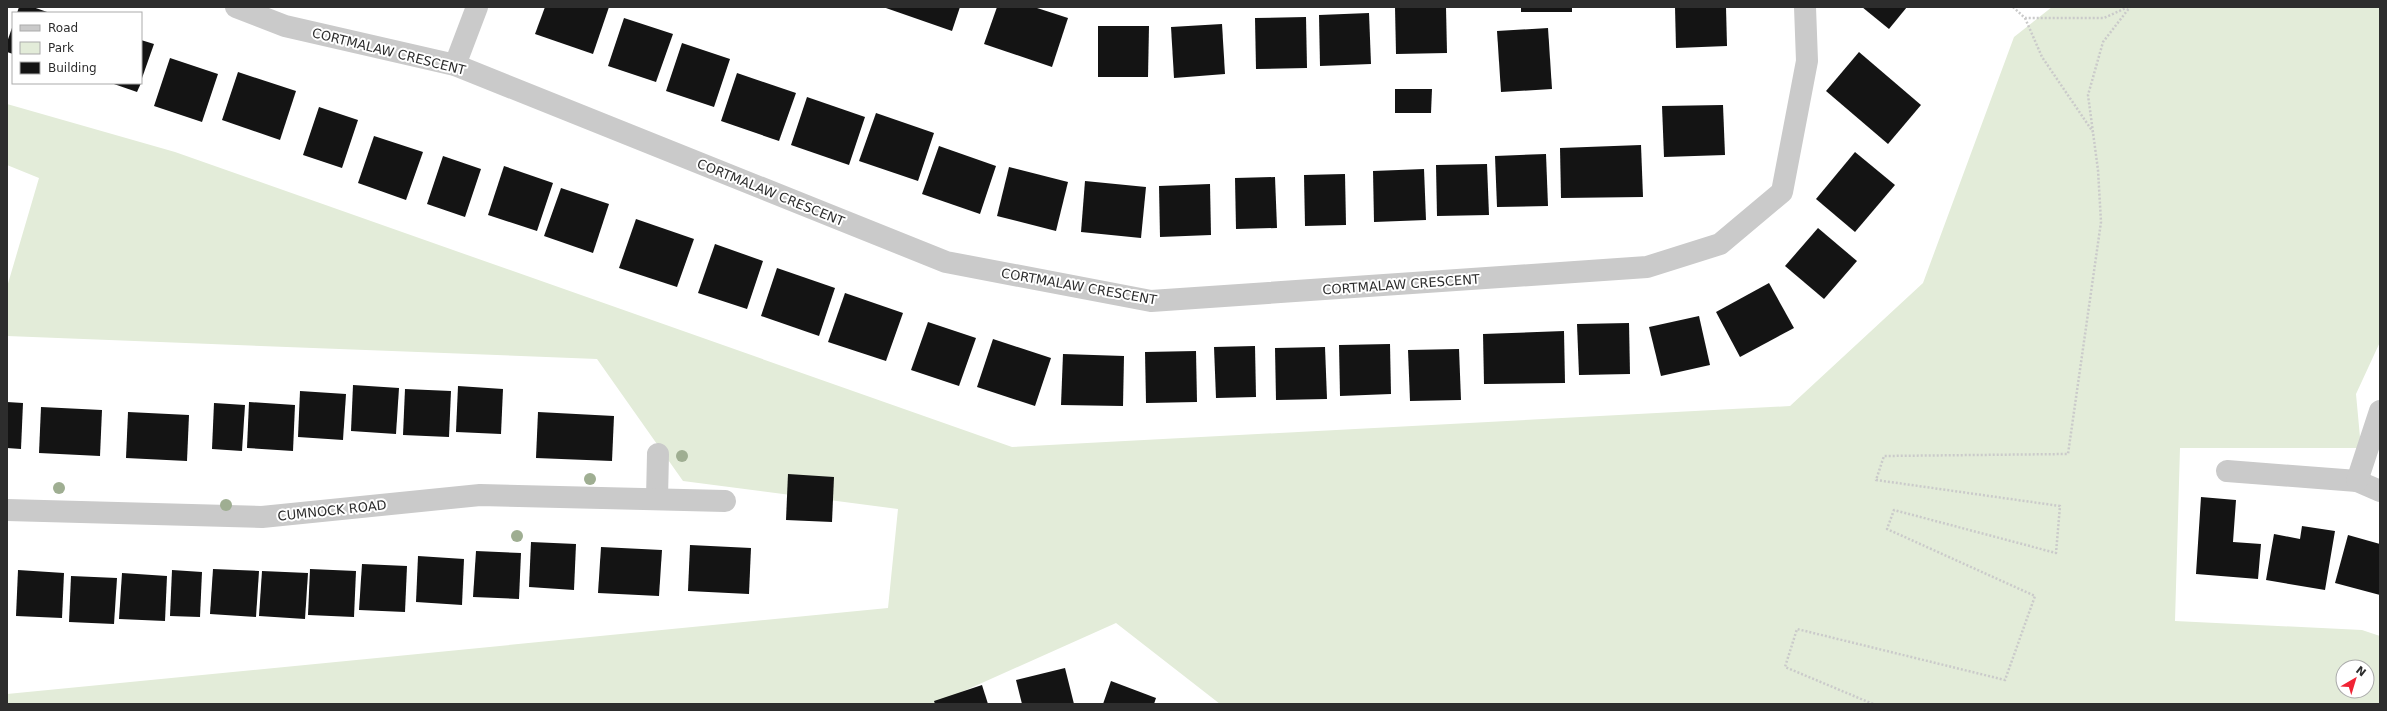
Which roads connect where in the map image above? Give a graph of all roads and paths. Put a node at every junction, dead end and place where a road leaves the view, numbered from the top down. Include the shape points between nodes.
1 (236, 7) edge
2 (477, 7) edge
3 (1805, 7) edge
4 (2013, 7) edge
5 (2129, 7) edge
6 (2025, 18) junction
7 (455, 65) junction
8 (2093, 132) junction
9 (2380, 411) edge
10 (658, 454) dead end
11 (2227, 470) dead end
12 (2357, 481) junction
13 (2380, 491) edge
14 (657, 498) junction
15 (725, 501) dead end
16 (7, 510) edge
17 (1873, 704) edge

1 - 7 street, CORTMALAW CRESCENT via 285,26
2 - 7 street
3 - 7 street, CORTMALAW CRESCENT via 1807,61 1782,192 1720,244 1647,267 1151,301 946,262
4 - 6 path
5 - 6 path via 2104,18
5 - 8 path via 2103,42 2096,65 2088,95
6 - 8 path via 2042,57
8 - 17 path via 2101,222 2068,454 1884,456 1876,480 2060,506 2056,553 1894,510 1887,529 2035,596 2006,680 1797,629 1786,666
9 - 12 street
10 - 14 street
11 - 12 street
12 - 13 street
14 - 15 street, CUMNOCK ROAD
14 - 16 street, CUMNOCK ROAD via 480,495 262,517

